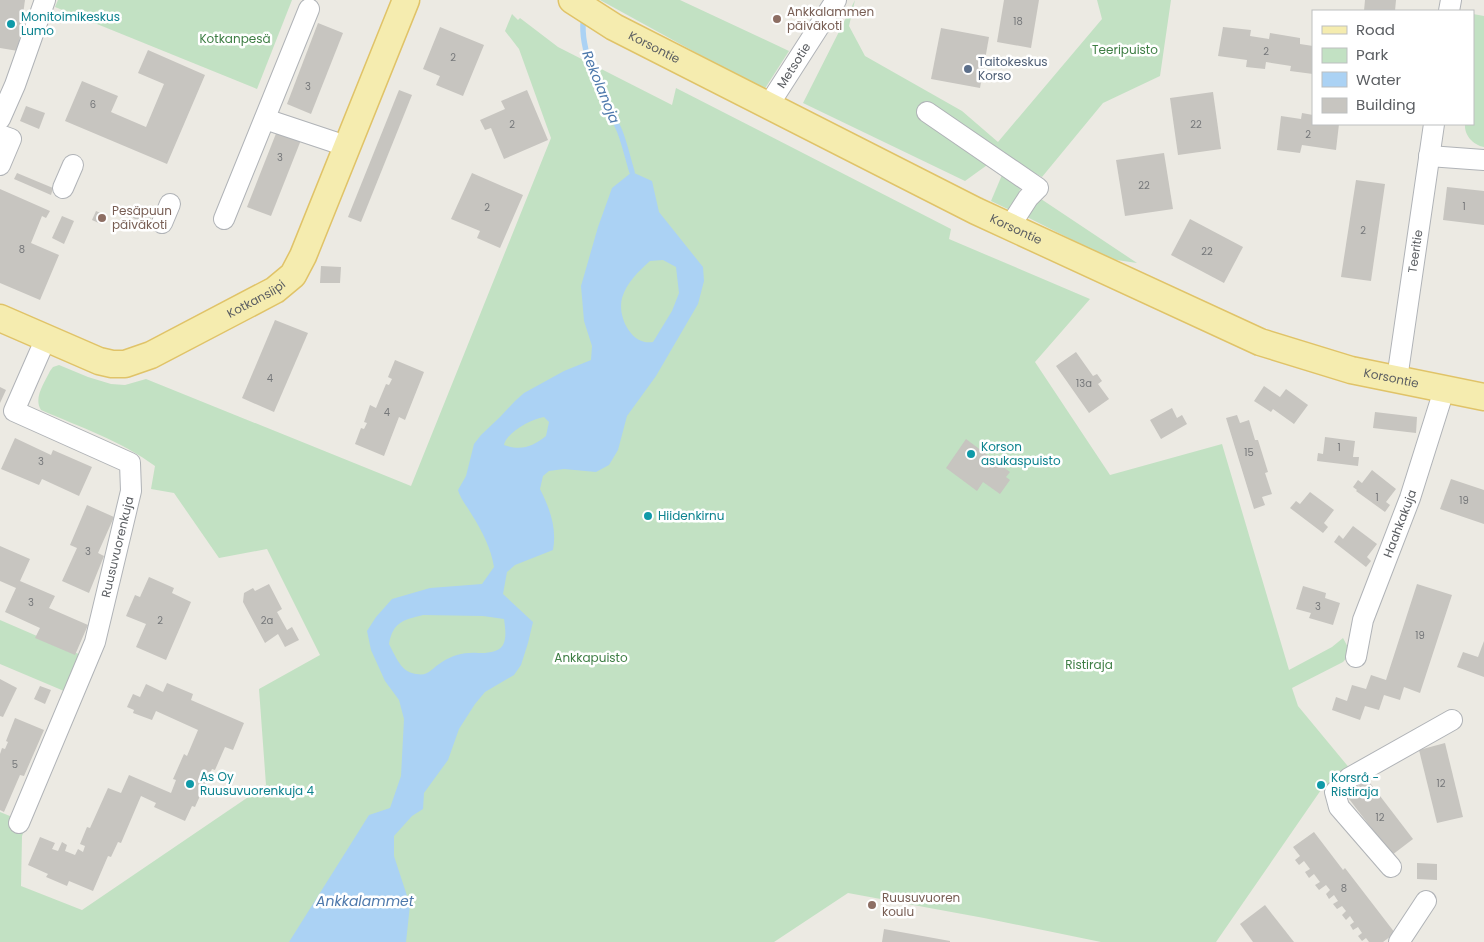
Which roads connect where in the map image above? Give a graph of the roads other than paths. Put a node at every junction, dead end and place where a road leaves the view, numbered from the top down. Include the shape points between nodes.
1 (45, 0) edge
2 (406, 0) edge
3 (572, 0) edge
4 (836, 0) edge
5 (310, 9) dead end
6 (768, 106) junction
7 (927, 112) dead end
8 (0, 119) edge
9 (265, 119) junction
10 (1434, 125) edge
11 (0, 135) edge
12 (334, 142) dead end
13 (1429, 156) junction
14 (1484, 160) edge
15 (73, 164) dead end
16 (0, 165) edge
17 (63, 188) dead end
18 (170, 204) dead end
19 (224, 219) dead end
20 (162, 224) dead end
21 (1010, 226) junction
22 (0, 318) edge
23 (46, 338) junction
24 (1397, 378) junction
25 (1444, 390) junction
26 (1484, 397) edge
27 (1356, 657) dead end
28 (1452, 720) dead end
29 (19, 823) dead end
30 (1392, 867) dead end
31 (1426, 900) dead end
32 (1399, 942) edge

1 - 8 street
2 - 23 main road, Kotkansiipi via 303,256 292,275 275,290 151,355 125,364 99,361
3 - 6 main road, Korsontie via 614,27
4 - 6 street, Metsotie
5 - 9 street
6 - 21 main road, Korsontie
7 - 21 street via 1038,188
9 - 12 street
9 - 19 street
10 - 13 street, Teeritie
11 - 16 street via 11,139
13 - 14 street
13 - 24 street, Teeritie
15 - 17 street
18 - 20 street
21 - 24 main road, Korsontie via 1260,342 1351,370
22 - 23 main road, Kotkansiipi
23 - 29 street, Ruusuvuorenkuja via 14,411 130,463 131,491 95,642
24 - 25 main road, Korsontie
25 - 26 main road, Korsontie
25 - 27 street, Haahkakuja via 1410,498 1363,620
28 - 30 street via 1349,778 1335,792 1340,807
31 - 32 street

